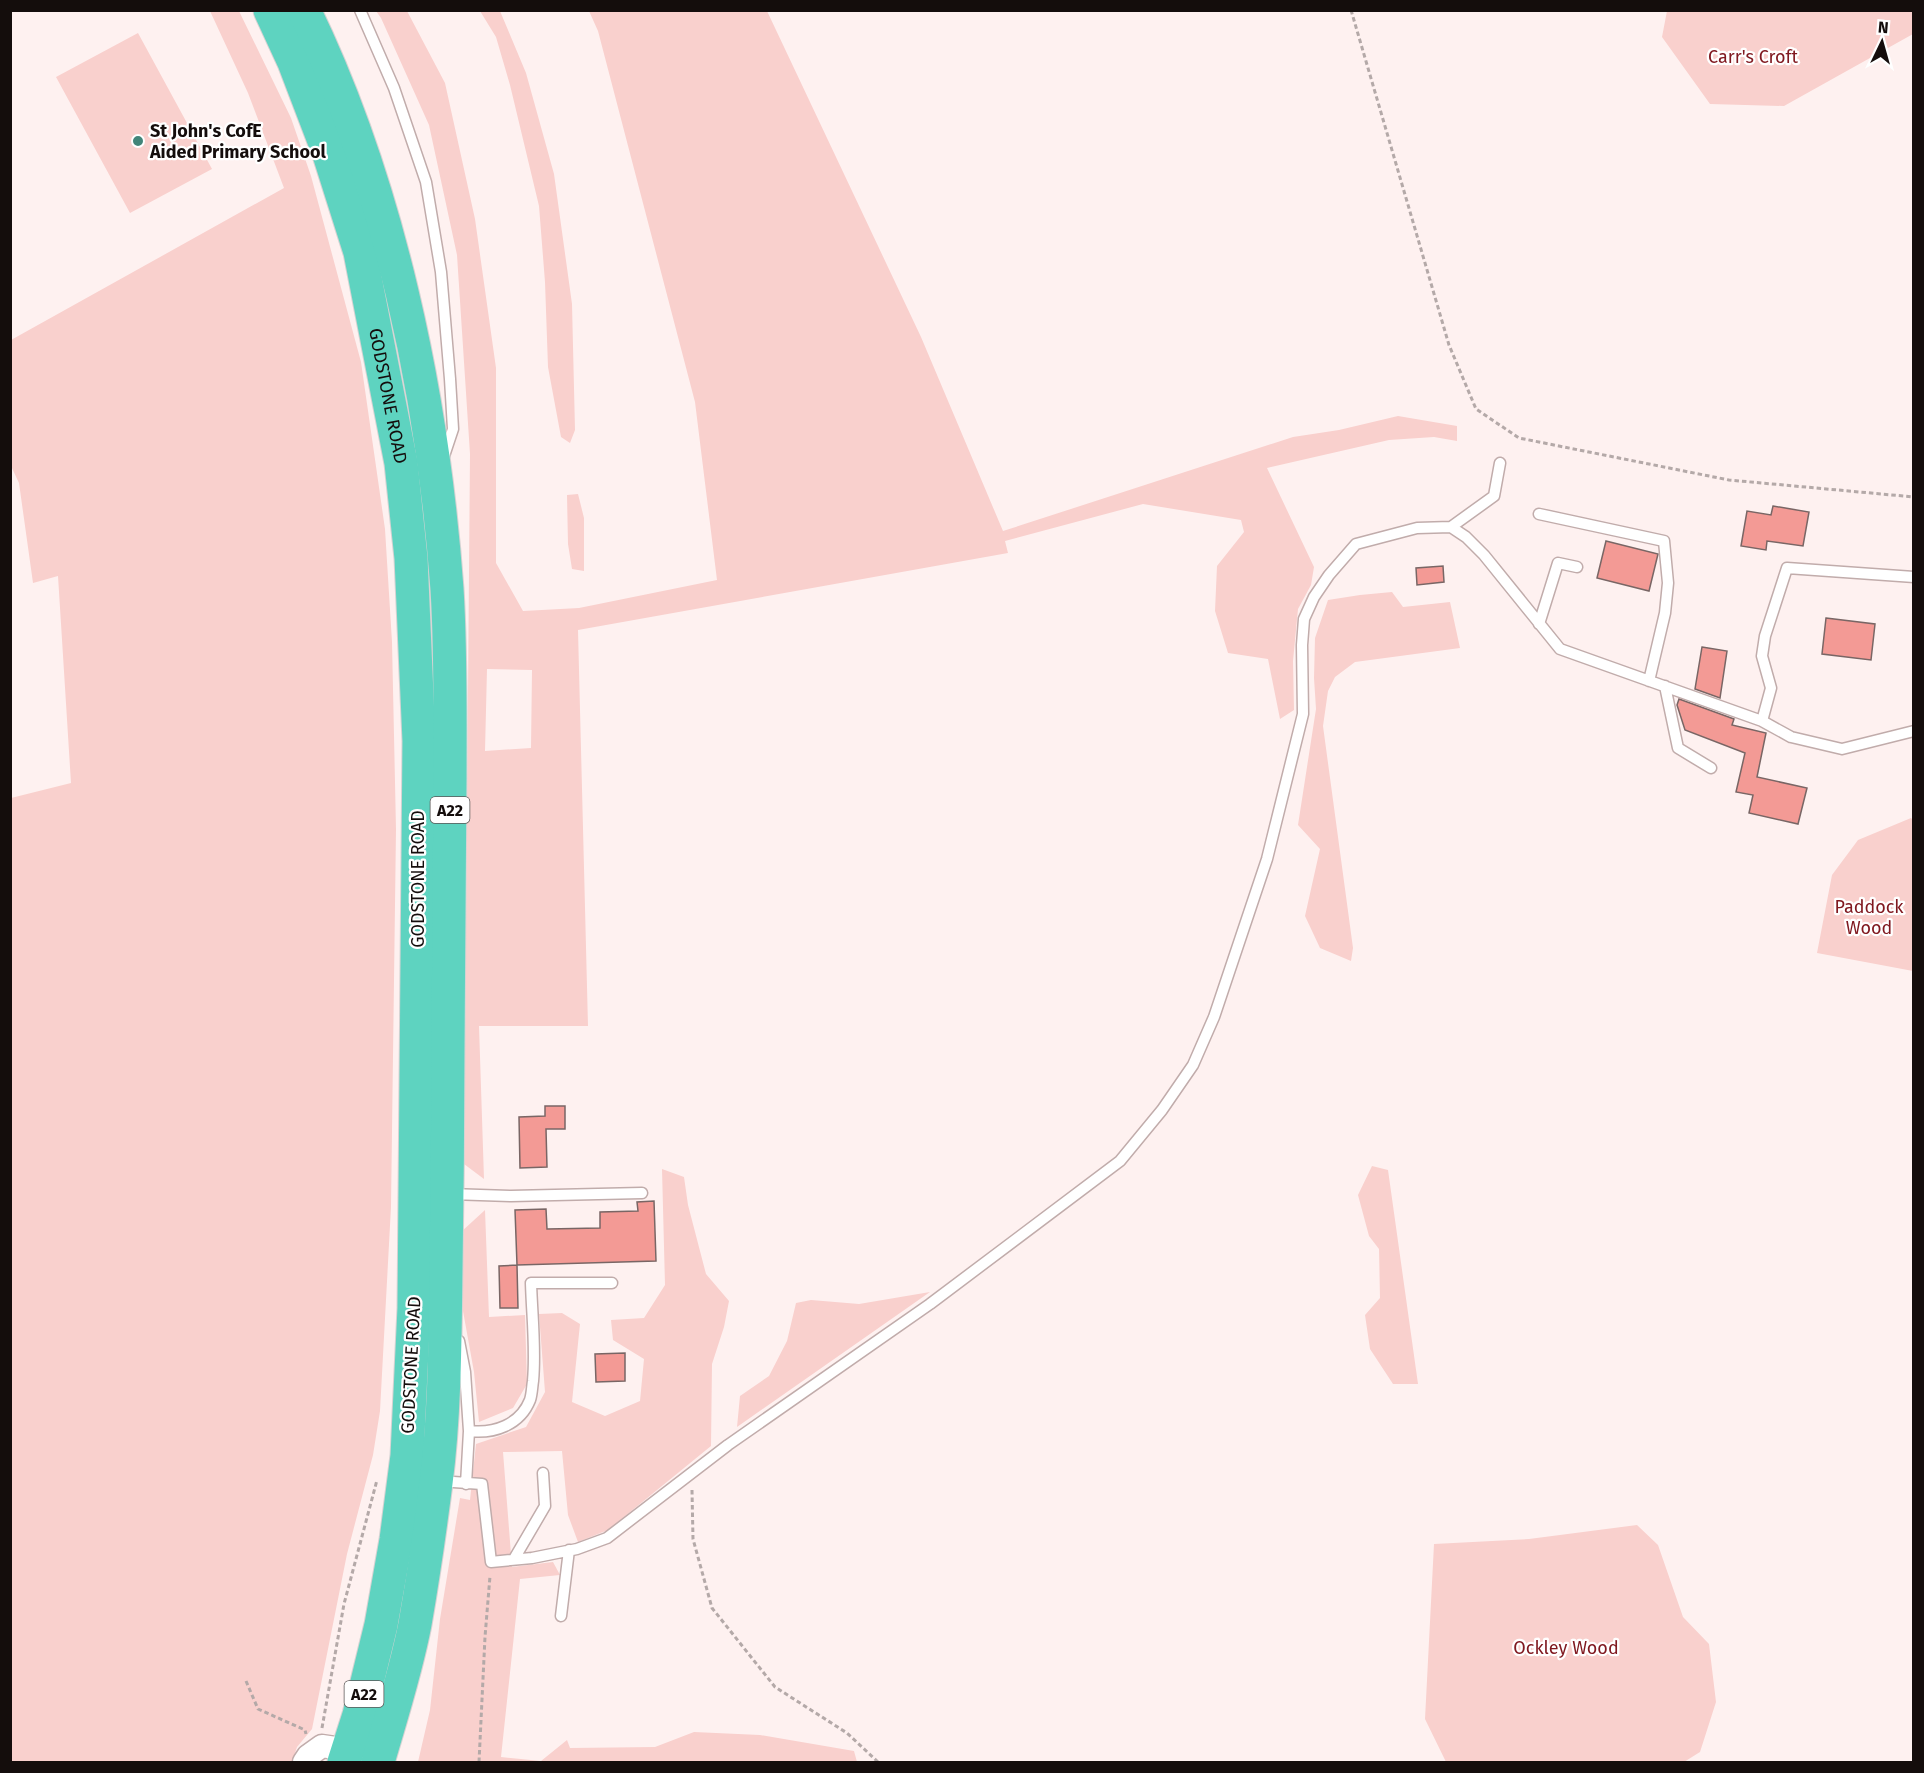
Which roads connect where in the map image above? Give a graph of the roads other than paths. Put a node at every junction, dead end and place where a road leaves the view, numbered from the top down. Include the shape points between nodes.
1 (270, 10) edge
2 (304, 10) edge
3 (360, 10) edge
4 (1500, 464) dead end
5 (436, 479) junction
6 (1539, 514) dead end
7 (1451, 527) junction
8 (1577, 567) dead end
9 (1914, 577) edge
10 (1539, 624) junction
11 (1649, 681) junction
12 (1665, 686) junction
13 (1762, 721) junction
14 (1914, 731) edge
15 (1711, 768) dead end
16 (642, 1193) dead end
17 (447, 1194) junction
18 (612, 1283) dead end
19 (446, 1292) junction
20 (469, 1431) junction
21 (543, 1473) dead end
22 (451, 1482) junction
23 (569, 1551) junction
24 (514, 1559) junction
25 (561, 1616) dead end
26 (326, 1755) edge
27 (378, 1762) edge

1 - 26 highway, GODSTONE ROAD / A22 via 328,151 360,252 401,463 411,558 419,741 414,1308 407,1456 381,1625 359,1716
2 - 5 highway, GODSTONE ROAD / A22 via 357,137 389,243 415,354
3 - 5 lane via 394,88 426,182 441,272 453,429
4 - 7 lane via 1494,496
5 - 17 highway, GODSTONE ROAD / A22 via 447,592 450,724
6 - 11 lane via 1664,541 1668,583 1665,613
7 - 10 lane via 1484,555
7 - 23 lane via 1417,528 1356,544 1314,597 1304,619 1303,714 1267,859 1214,1017 1193,1065 1120,1161 930,1305 728,1444 607,1538
8 - 10 lane via 1558,563
9 - 13 lane via 1787,568 1765,636 1762,656 1770,688
10 - 11 lane via 1560,649
11 - 12 lane
12 - 13 lane
12 - 15 lane via 1678,748
13 - 14 lane via 1791,737 1842,749
16 - 17 lane
17 - 19 highway, GODSTONE ROAD / A22
18 - 20 lane via 531,1283 531,1398 521,1416 502,1429
19 - 20 lane via 465,1372
19 - 22 highway, GODSTONE ROAD / A22 via 441,1426
20 - 22 lane
21 - 24 lane via 546,1506
22 - 24 lane via 482,1484 491,1562
22 - 27 highway, GODSTONE ROAD / A22
23 - 24 lane
23 - 25 lane

